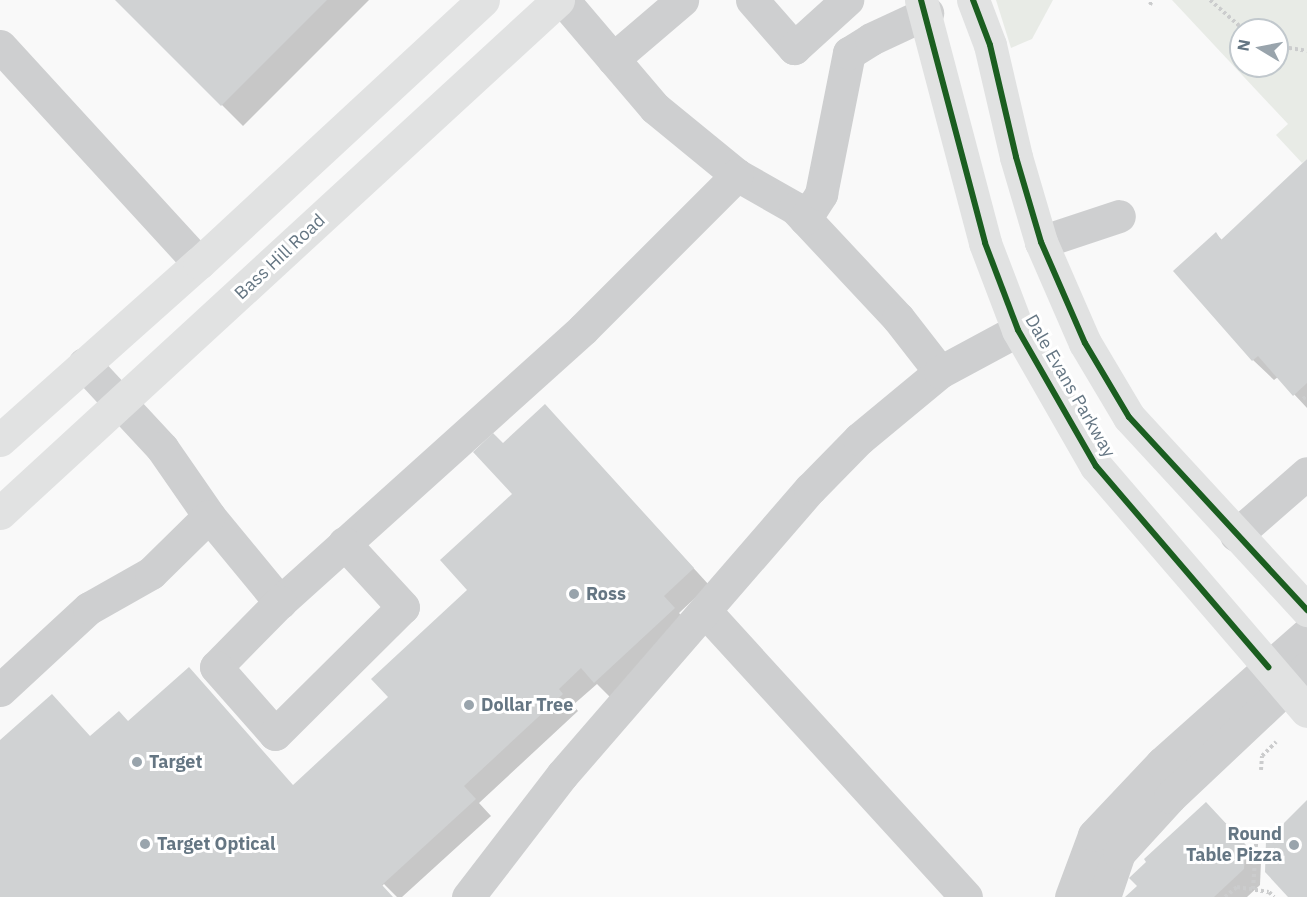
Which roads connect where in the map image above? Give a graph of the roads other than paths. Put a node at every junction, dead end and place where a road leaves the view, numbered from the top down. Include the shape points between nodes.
1 (483, 0) edge
2 (558, 0) edge
3 (563, 0) edge
4 (682, 0) edge
5 (752, 0) edge
6 (847, 0) edge
7 (973, 0) edge
8 (924, 7) edge
9 (0, 46) edge
10 (613, 59) junction
11 (737, 175) junction
12 (1119, 216) dead end
13 (805, 219) junction
14 (1041, 242) junction
15 (199, 263) junction
16 (1018, 330) junction
17 (84, 364) junction
18 (940, 372) junction
19 (120, 403) junction
20 (0, 440) edge
21 (1307, 473) edge
22 (0, 513) edge
23 (208, 516) junction
24 (1236, 535) junction
25 (344, 543) junction
26 (280, 603) junction
27 (1307, 610) edge
28 (705, 611) junction
29 (1307, 634) edge
30 (1292, 683) edge
31 (0, 690) edge
32 (468, 897) edge
33 (966, 897) edge
34 (1071, 897) edge
35 (1104, 897) edge

1 - 15 main road
2 - 19 main road, Bass Hill Road
3 - 10 lane
4 - 10 lane
5 - 6 lane via 794,48
7 - 14 main road, Dale Evans Parkway via 990,45
8 - 13 lane via 849,53 821,194
8 - 16 main road, Dale Evans Parkway via 985,243
9 - 15 lane
10 - 11 lane via 655,108
11 - 13 lane via 795,208
11 - 25 lane via 583,329
12 - 14 lane
13 - 18 lane via 898,318
14 - 24 main road, Dale Evans Parkway via 1085,343 1129,417
15 - 17 main road
16 - 18 lane
16 - 30 main road, Dale Evans Parkway via 1096,466
17 - 19 lane
17 - 20 main road
18 - 28 lane via 851,448 810,489
19 - 22 main road, Bass Hill Road
19 - 23 lane via 162,448
21 - 24 lane
23 - 26 lane
23 - 31 lane via 151,573 89,608
24 - 27 main road, Dale Evans Parkway
25 - 26 lane
25 - 26 lane via 403,607 275,734 216,667
28 - 32 lane via 562,775
28 - 33 lane
29 - 30 lane
30 - 34 lane via 1162,763 1094,835
30 - 35 lane via 1170,797 1119,853

